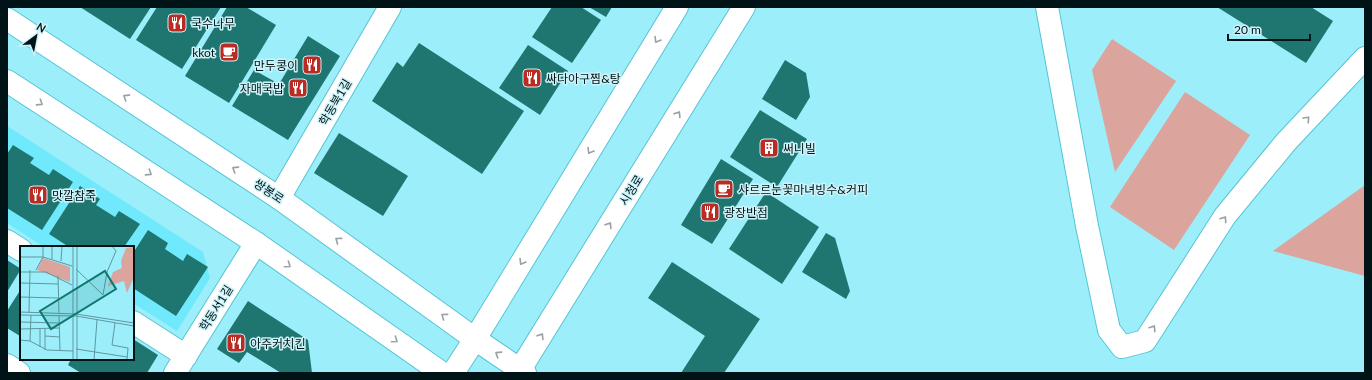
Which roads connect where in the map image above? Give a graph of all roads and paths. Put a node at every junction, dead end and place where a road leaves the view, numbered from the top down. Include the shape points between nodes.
1 (390, 7) edge
2 (677, 7) edge
3 (744, 7) edge
4 (1046, 7) edge
5 (7, 19) edge
6 (1365, 58) edge
7 (7, 81) edge
8 (279, 198) junction
9 (7, 241) edge
10 (256, 243) junction
11 (20, 249) edge
12 (134, 323) edge
13 (475, 339) junction
14 (180, 364) edge
15 (7, 365) edge
16 (521, 372) edge
17 (20, 373) edge
18 (442, 373) edge
19 (453, 373) edge

1 - 8 street, 학동북1길
2 -> 13 street
16 -> 3 street, 시청로
4 -> 6 street via 1109,330 1122,347 1145,341 1225,216 1286,142
8 -> 5 street, 쌍봉로
7 -> 10 street
13 -> 8 street, 쌍봉로
9 - 11 street
10 - 14 street, 학동서1길
10 -> 18 street
12 - 14 street
16 -> 13 street, 쌍봉로
13 - 19 street
15 - 17 street

